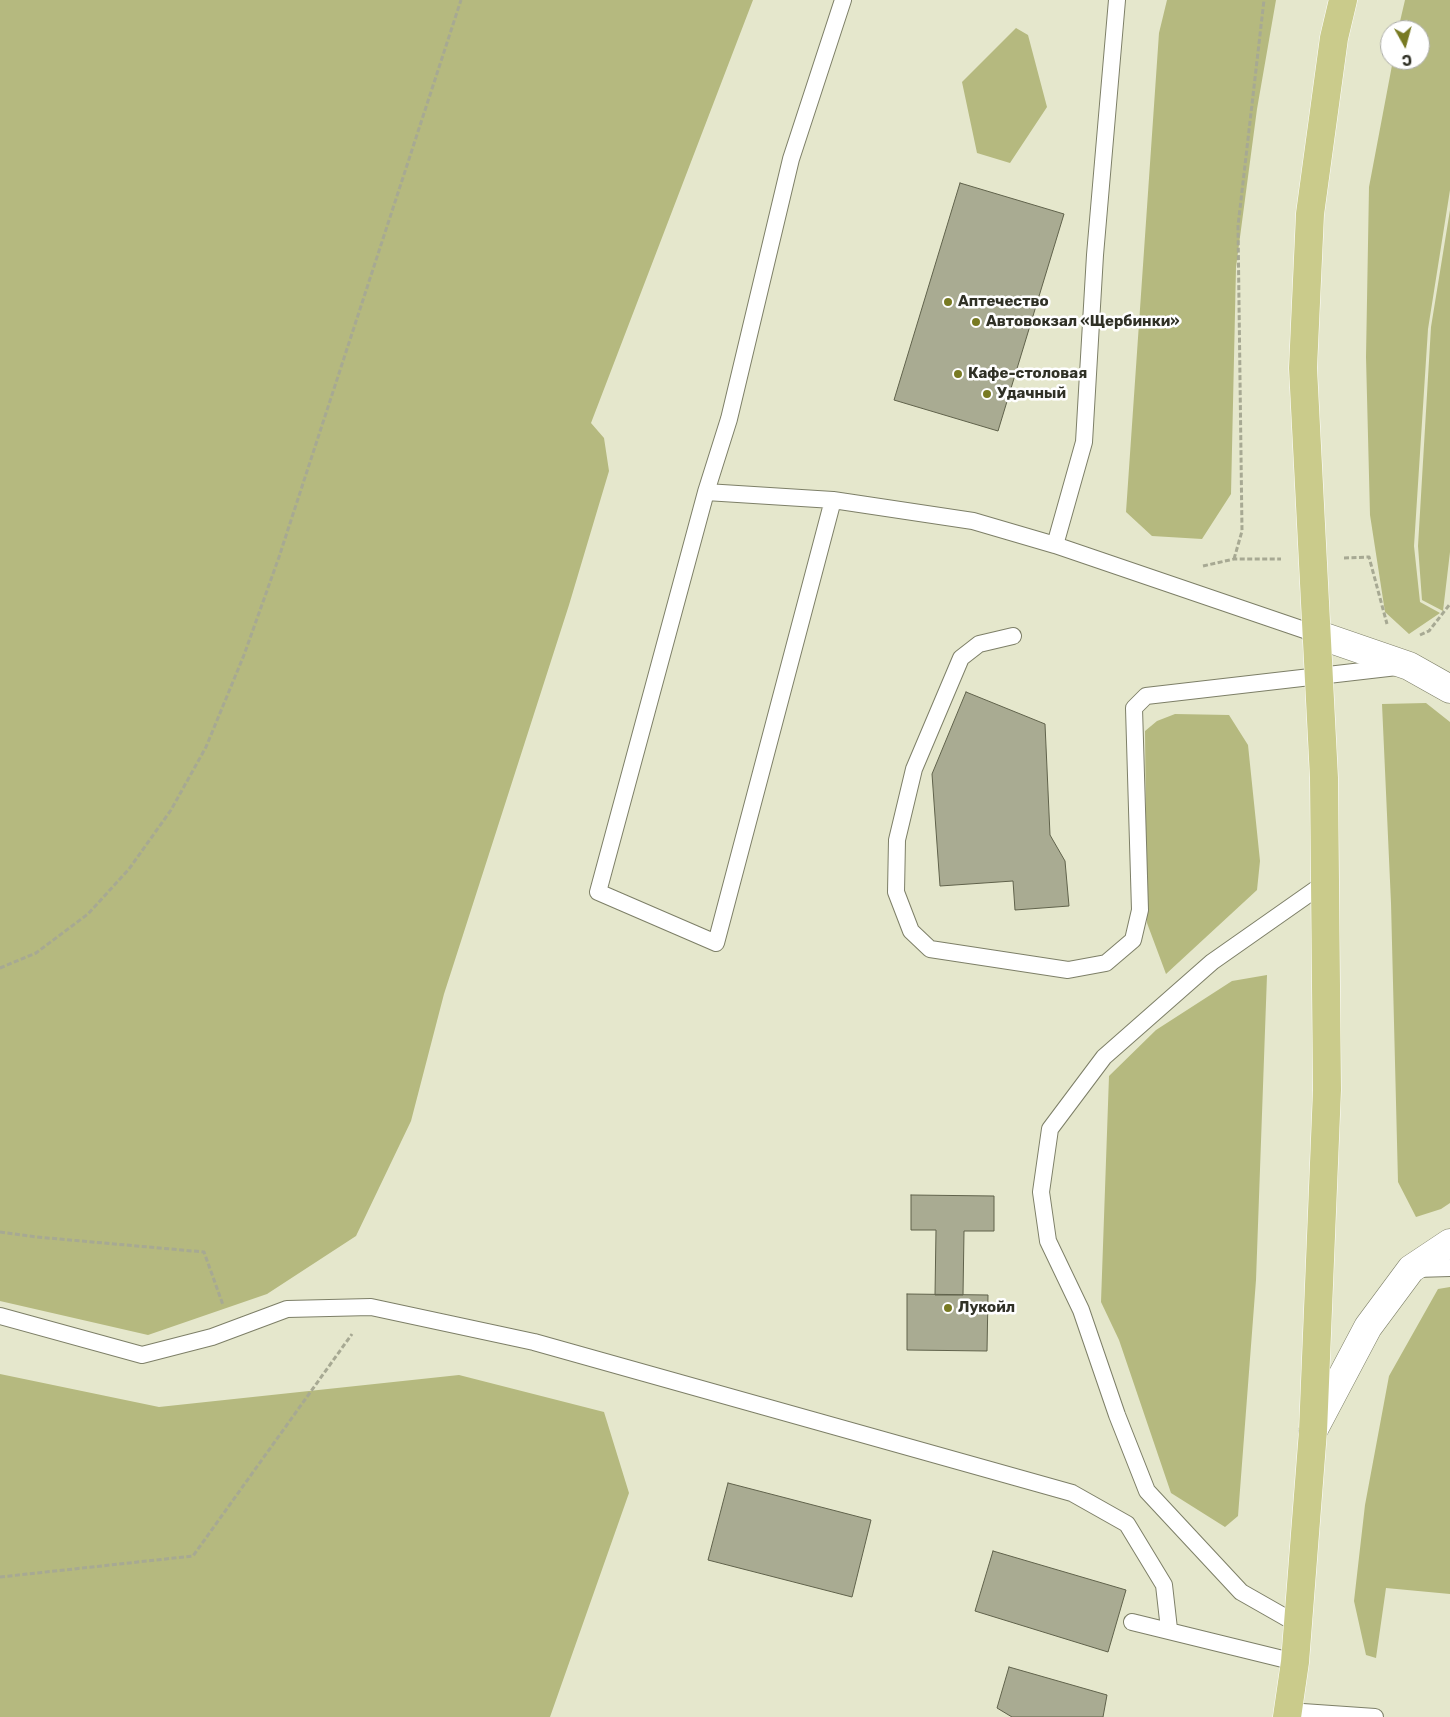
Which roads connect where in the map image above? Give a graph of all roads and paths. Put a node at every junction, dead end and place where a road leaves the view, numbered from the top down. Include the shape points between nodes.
1 (461, 0) edge
2 (844, 0) edge
3 (1118, 0) edge
4 (1264, 0) edge
5 (1344, 0) edge
6 (706, 492) junction
7 (833, 500) junction
8 (1054, 545) junction
9 (1234, 559) dead end
10 (1316, 634) junction
11 (1013, 636) dead end
12 (1409, 666) junction
13 (1318, 676) junction
14 (1450, 689) edge
15 (1326, 882) junction
16 (0, 968) edge
17 (0, 1232) edge
18 (1450, 1244) edge
19 (1450, 1268) edge
20 (1411, 1269) junction
21 (371, 1307) junction
22 (0, 1316) edge
23 (231, 1330) junction
24 (1313, 1430) junction
25 (0, 1577) edge
26 (1132, 1622) dead end
27 (1299, 1625) junction
28 (1169, 1630) junction
29 (1295, 1662) junction
30 (1288, 1714) edge
31 (1375, 1717) edge

1 - 16 path via 280,557 206,747 166,818 129,869 88,914 36,953
2 - 6 lane via 791,159 729,419
3 - 8 lane via 1095,255 1084,442
4 - 9 path via 1238,226 1242,531
5 - 10 main road via 1334,38 1310,214 1304,359
6 - 7 lane
6 - 7 lane via 598,892 716,943
7 - 8 lane via 973,521
8 - 10 lane
10 - 12 street
10 - 13 main road
11 - 13 lane via 979,644 960,658 914,769 897,840 896,892 910,930 930,949 1068,970 1106,963 1133,940 1140,910 1134,708 1146,696
12 - 13 lane
12 - 14 street
13 - 15 main road
15 - 24 main road via 1327,1090
15 - 27 lane via 1212,962 1104,1057 1050,1129 1041,1192 1048,1241 1081,1310 1147,1490 1241,1592
17 - 23 path via 204,1252
18 - 20 street
19 - 20 lane
20 - 24 street via 1368,1327
21 - 23 lane via 287,1309
21 - 25 path via 193,1556
21 - 28 lane via 534,1342 1072,1493 1127,1524 1164,1584
22 - 23 lane via 142,1355
24 - 27 main road
26 - 28 lane
27 - 29 main road
28 - 29 lane
29 - 30 main road
30 - 31 lane

